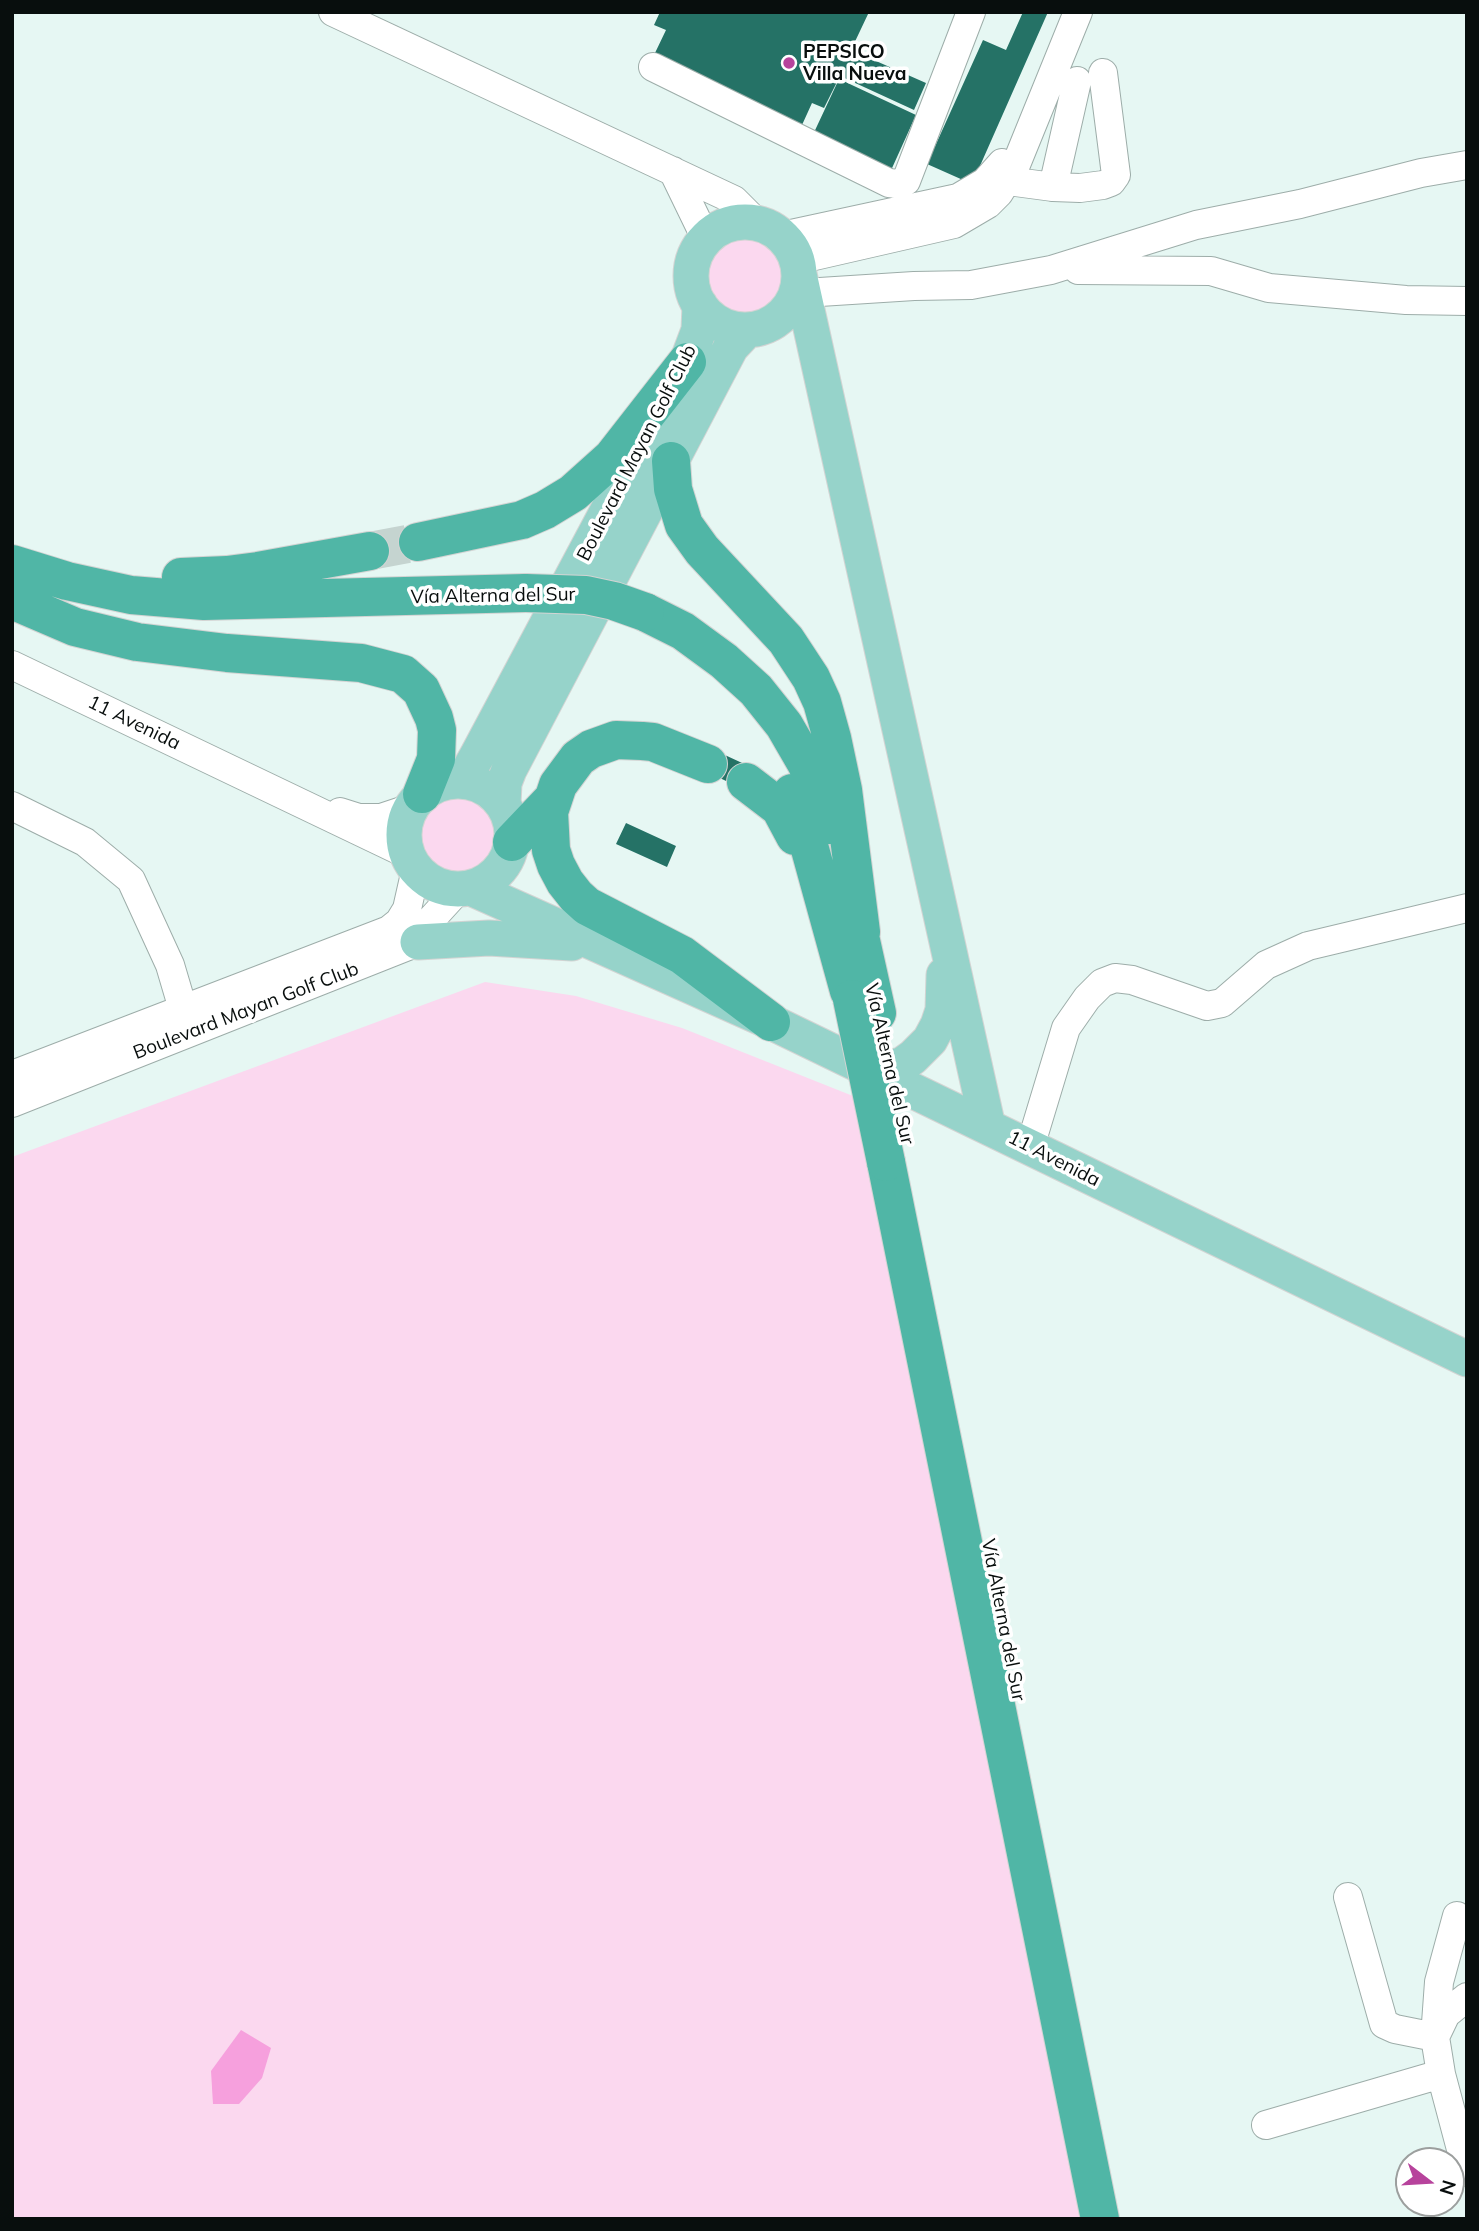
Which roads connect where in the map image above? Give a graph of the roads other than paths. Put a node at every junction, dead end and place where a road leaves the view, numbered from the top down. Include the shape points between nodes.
1 (333, 12) edge
2 (971, 12) edge
3 (1066, 12) edge
4 (1078, 12) edge
5 (653, 67) dead end
6 (1467, 165) edge
7 (673, 171) junction
8 (1008, 181) junction
9 (1053, 187) junction
10 (706, 239) junction
11 (788, 257) junction
12 (1051, 270) junction
13 (1467, 301) edge
14 (700, 305) junction
15 (754, 329) junction
16 (687, 362) junction
17 (825, 390) junction
18 (671, 461) junction
19 (418, 542) tunnel mouth
20 (370, 551) tunnel mouth
21 (15, 580) edge
22 (639, 623) junction
23 (12, 665) edge
24 (708, 764) dead end
25 (459, 780) junction
26 (255, 782) junction
27 (746, 782) dead end
28 (418, 799) junction
29 (552, 800) junction
30 (503, 804) junction
31 (12, 806) edge
32 (508, 854) junction
33 (410, 860) junction
34 (465, 889) junction
35 (1467, 908) edge
36 (861, 933) junction
37 (945, 937) junction
38 (418, 942) junction
39 (599, 945) junction
40 (639, 963) junction
41 (858, 998) junction
42 (183, 1009) junction
43 (771, 1022) junction
44 (864, 1067) junction
45 (12, 1075) edge
46 (12, 1103) edge
47 (988, 1127) junction
48 (1030, 1147) junction
49 (899, 1165) junction
50 (1467, 1359) edge
51 (1348, 1897) dead end
52 (1457, 1916) dead end
53 (1467, 1997) edge
54 (1435, 2037) junction
55 (1441, 2074) junction
56 (1266, 2125) dead end
57 (1467, 2172) edge
58 (1100, 2219) edge
59 (1124, 2219) edge

1 - 7 street
2 - 5 street via 906,181 898,184
3 - 11 street via 1008,151 985,182 958,198
4 - 8 street
6 - 12 street via 1196,225
7 - 10 street
7 - 11 street via 734,200
8 - 9 street
8 - 11 street via 988,204 954,224
9 - 9 street via 1090,77 1116,175 1103,186
10 - 11 main road via 716,230 743,222
10 - 14 main road, Boulevard Mayan Golf Club via 692,278
11 - 12 street via 864,289 971,285
11 - 15 main road, Boulevard Mayan Golf Club via 798,288 793,301 774,322
11 - 17 main road
12 - 13 street via 1211,271 1269,288
14 - 15 main road via 720,324
14 - 16 main road, Boulevard Mayan Golf Club via 699,330
15 - 17 main road via 784,334 799,343
15 - 18 main road, Boulevard Mayan Golf Club via 731,347
16 - 19 highway via 612,458 573,493 522,520
16 - 25 main road, Boulevard Mayan Golf Club via 477,756
17 - 37 main road
18 - 30 main road, Boulevard Mayan Golf Club via 509,770
18 - 36 highway via 675,502 690,535 786,640 817,690 828,719 842,790
20 - 21 highway via 195,577 69,566
21 - 22 highway, Vía Alterna del Sur, bridge via 204,601 525,604 561,592 614,601
21 - 28 highway via 75,627 137,642 362,663 403,674 421,690 437,730 436,759
22 - 36 highway, Vía Alterna del Sur via 683,631 756,690 784,725 821,795
22 - 41 highway, Vía Alterna del Sur via 741,709 770,748 795,800
23 - 26 street, 11 Avenida
24 - 29 highway via 653,742 616,740 579,758
25 - 28 main road via 433,786
25 - 30 main road via 484,787
26 - 28 street, 11 Avenida via 359,818 392,815
26 - 33 street, 11 Avenida
27 - 41 highway via 773,802 790,824
28 - 33 main road via 404,828
29 - 32 highway
29 - 43 highway via 551,849 576,896 604,916 694,962
30 - 32 main road via 509,816
31 - 42 street via 85,842 131,880 170,965
32 - 34 main road via 494,876
32 - 40 main road, 11 Avenida via 513,887 521,896
33 - 34 main road via 433,884
33 - 42 street, Boulevard Mayan Golf Club via 414,878 407,909 389,930
34 - 38 street via 427,924
34 - 39 main road, 11 Avenida
35 - 48 street via 1308,946 1266,965 1222,1003 1207,1006 1132,980 1115,978 1102,983 1066,1028
36 - 41 highway, Vía Alterna del Sur
37 - 44 main road via 943,1010 930,1040 902,1065
37 - 47 main road
38 - 39 main road via 489,938
38 - 46 street, Boulevard Mayan Golf Club
39 - 40 main road, 11 Avenida
40 - 43 main road, 11 Avenida
41 - 49 highway, Vía Alterna del Sur, bridge
42 - 45 street, Boulevard Mayan Golf Club
43 - 44 main road, 11 Avenida
44 - 47 main road, 11 Avenida
47 - 48 main road, 11 Avenida
48 - 50 main road, 11 Avenida
49 - 58 highway, Vía Alterna del Sur
49 - 59 highway, Vía Alterna del Sur
51 - 54 street via 1384,2024
52 - 54 street via 1439,1982
53 - 54 street via 1446,2014
54 - 55 street
55 - 56 street
55 - 57 street

